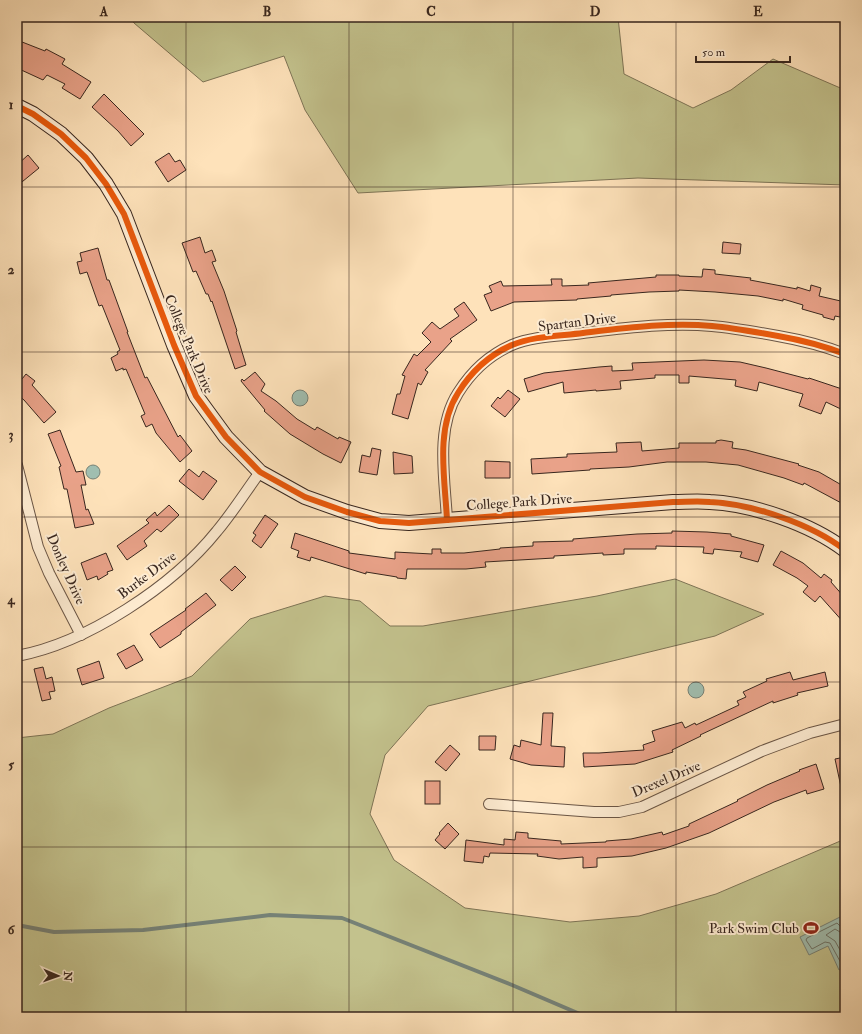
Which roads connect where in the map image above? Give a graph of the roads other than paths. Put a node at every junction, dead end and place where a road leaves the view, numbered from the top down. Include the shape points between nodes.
1 (17, 106) edge
2 (845, 354) edge
3 (17, 465) edge
4 (260, 472) junction
5 (447, 520) junction
6 (845, 550) edge
7 (81, 635) junction
8 (17, 656) edge
9 (845, 724) edge
10 (489, 804) dead end

1 - 4 street, College Park Drive via 61,134 86,158 106,184 124,214 196,396 226,437
2 - 5 street, Spartan Drive via 796,340 712,326 620,329 538,338 513,345 491,356 472,374 448,413 443,441
3 - 7 street, Donley Drive via 38,547
4 - 5 street, College Park Drive via 306,497 380,521 409,523
4 - 7 street, Burke Drive via 217,531 183,568 137,603
5 - 6 street, College Park Drive via 673,502 711,502 751,508 790,520 833,541
7 - 8 street, Burke Drive
9 - 10 street, Drexel Drive via 810,733 762,751 642,807 619,812 594,812

